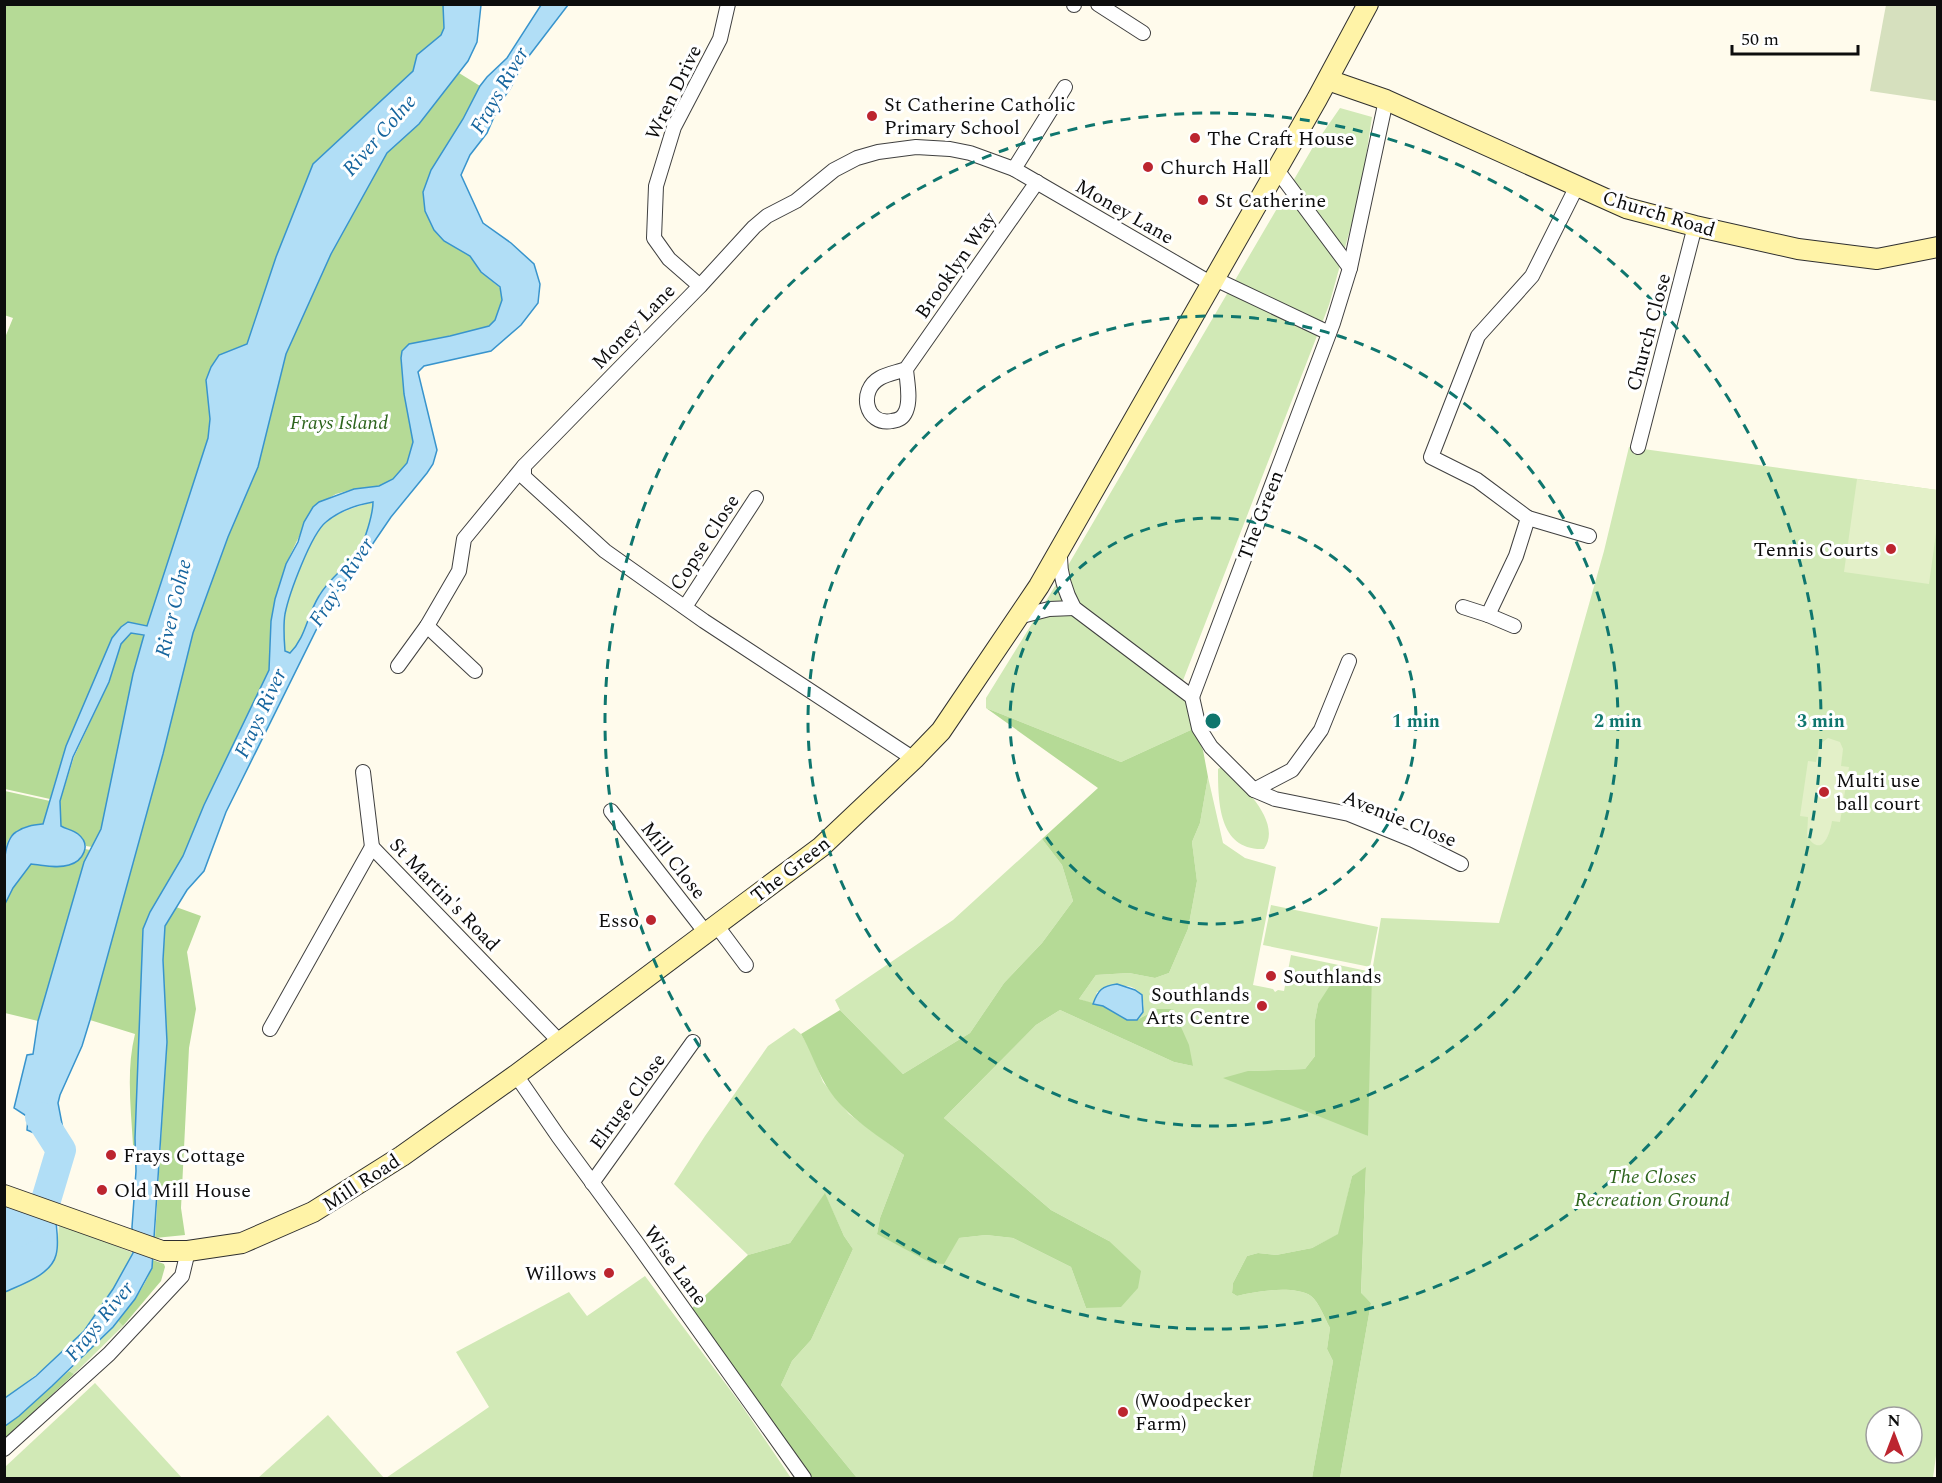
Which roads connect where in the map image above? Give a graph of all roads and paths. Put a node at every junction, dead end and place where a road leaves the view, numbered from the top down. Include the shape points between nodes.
1 (728, 4) edge
2 (1098, 4) edge
3 (1368, 4) edge
4 (1143, 33) dead end
5 (1328, 80) junction
6 (1065, 87) dead end
7 (1386, 100) junction
8 (1014, 170) junction
9 (1277, 170) junction
10 (1037, 182) junction
11 (1576, 186) junction
12 (1695, 226) junction
13 (1938, 247) edge
14 (1350, 268) junction
15 (1214, 282) junction
16 (700, 286) junction
17 (1329, 333) junction
18 (906, 369) dead end
19 (1638, 447) dead end
20 (524, 466) junction
21 (756, 498) dead end
22 (1528, 518) junction
23 (1589, 536) dead end
24 (1059, 549) junction
25 (1463, 607) dead end
26 (685, 608) junction
27 (1074, 608) junction
28 (1488, 615) junction
29 (1018, 617) junction
30 (427, 626) junction
31 (1514, 626) dead end
32 (1349, 661) dead end
33 (398, 666) dead end
34 (475, 671) dead end
35 (1192, 697) junction
36 (914, 759) junction
37 (363, 772) dead end
38 (1254, 790) junction
39 (610, 811) dead end
40 (372, 847) junction
41 (1461, 864) dead end
42 (712, 929) junction
43 (746, 965) dead end
44 (270, 1029) dead end
45 (560, 1042) junction
46 (693, 1042) dead end
47 (516, 1075) junction
48 (592, 1184) junction
49 (4, 1195) edge
50 (188, 1251) junction
51 (4, 1449) edge
52 (804, 1479) edge

1 - 16 street, Wren Drive via 720,39 674,127 656,186 654,238 669,259
2 - 4 street
3 - 5 street, The Green
5 - 7 street, Church Road
5 - 9 street, The Green
6 - 8 street
7 - 11 street, Church Road
7 - 14 street, The Green
8 - 10 street, Money Lane
8 - 16 street, Money Lane via 970,153 933,147 901,148 857,158 834,170 796,201 767,216
9 - 14 street
9 - 15 street, The Green
10 - 15 street, Money Lane
10 - 18 street, Brooklyn Way
11 - 12 street, Church Road via 1626,208
11 - 22 street via 1532,276 1478,336 1431,456 1477,480
12 - 13 street, Church Road via 1798,249 1877,259
12 - 19 street, Church Close
14 - 17 street, The Green
15 - 17 street
15 - 24 street, The Green
16 - 20 street, Money Lane
17 - 35 street, The Green
20 - 26 street via 524,477 605,551
20 - 30 street, Money Lane via 464,539 459,571
21 - 26 street, Copse Close
22 - 23 street
22 - 28 street via 1516,556
24 - 27 street via 1065,593
24 - 29 street, The Green
25 - 28 street
26 - 36 street
27 - 29 street
27 - 35 street
28 - 31 street
29 - 36 street, The Green via 941,731
30 - 33 street, Money Lane
30 - 34 street
32 - 38 street via 1321,730 1298,762 1292,770
35 - 38 street via 1199,728 1210,747
36 - 42 street, The Green via 821,847
37 - 40 street
38 - 41 street, Avenue Close via 1275,799 1349,814
39 - 42 street, Mill Close
40 - 44 street, St Martin's Road
40 - 45 street, St Martin's Road
42 - 43 street, Mill Close
42 - 45 street, The Green
45 - 47 street, The Green
46 - 48 street, Elruge Close
47 - 48 street, Wise Lane
47 - 50 street, Mill Road via 402,1156 313,1212 242,1243
48 - 52 street, Wise Lane
49 - 50 street, Mill Road via 162,1251
50 - 51 street via 182,1276 109,1354

